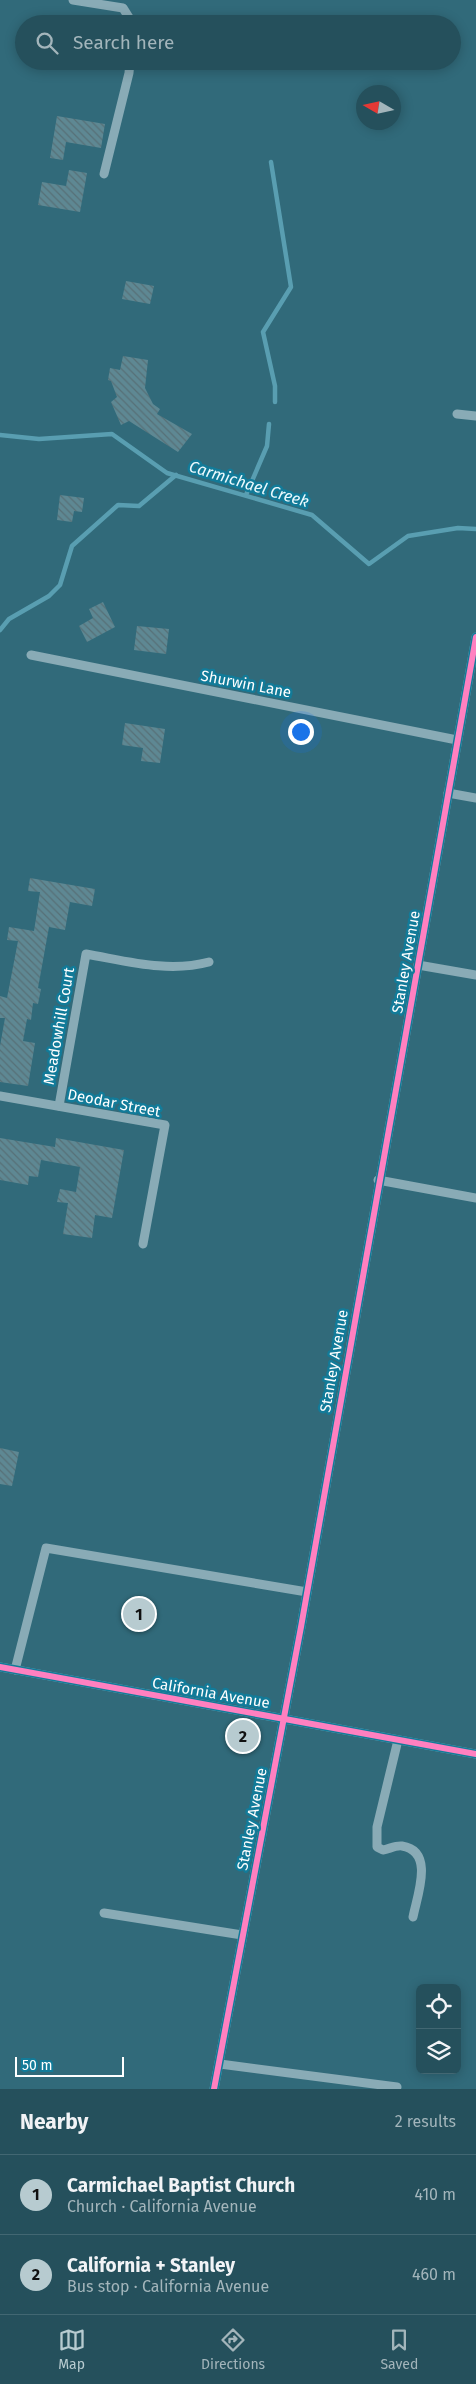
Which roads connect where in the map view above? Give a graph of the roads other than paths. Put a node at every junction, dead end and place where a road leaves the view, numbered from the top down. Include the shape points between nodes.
1 (73, 0) edge
2 (127, 15) edge
3 (128, 70) edge
4 (104, 174) dead end
5 (457, 414) dead end
6 (476, 416) edge
7 (476, 637) edge
8 (31, 655) dead end
9 (457, 740) junction
10 (448, 793) junction
11 (476, 798) edge
12 (209, 962) dead end
13 (418, 965) junction
14 (476, 975) edge
15 (0, 1096) edge
16 (59, 1106) junction
17 (378, 1180) junction
18 (476, 1198) edge
19 (143, 1244) dead end
20 (307, 1592) junction
21 (0, 1667) edge
22 (15, 1670) junction
23 (284, 1719) junction
24 (398, 1740) junction
25 (476, 1754) edge
26 (104, 1913) dead end
27 (412, 1917) dead end
28 (242, 1935) junction
29 (220, 2064) junction
30 (396, 2087) dead end
31 (214, 2089) edge

1 - 2 street via 123,8
3 - 4 street
5 - 6 street
7 - 9 street, Stanley Avenue
8 - 9 street, Shurwin Lane
9 - 10 street, Stanley Avenue
10 - 11 street
10 - 13 street, Stanley Avenue
12 - 16 street, Meadowhill Court via 179,968 86,954
13 - 14 street
13 - 17 street, Stanley Avenue
15 - 16 street, Deodar Street
16 - 19 street, Deodar Street via 165,1125
17 - 18 street
17 - 20 street, Stanley Avenue
20 - 22 street via 46,1548
20 - 23 street, Stanley Avenue
21 - 22 street, California Avenue
22 - 23 street, California Avenue
23 - 24 street, California Avenue
23 - 28 street, Stanley Avenue
24 - 25 street, California Avenue
24 - 27 street via 377,1826 378,1847 383,1850 402,1846 421,1859 422,1869
26 - 28 street
28 - 29 street, Stanley Avenue
29 - 30 street
29 - 31 street, Stanley Avenue

